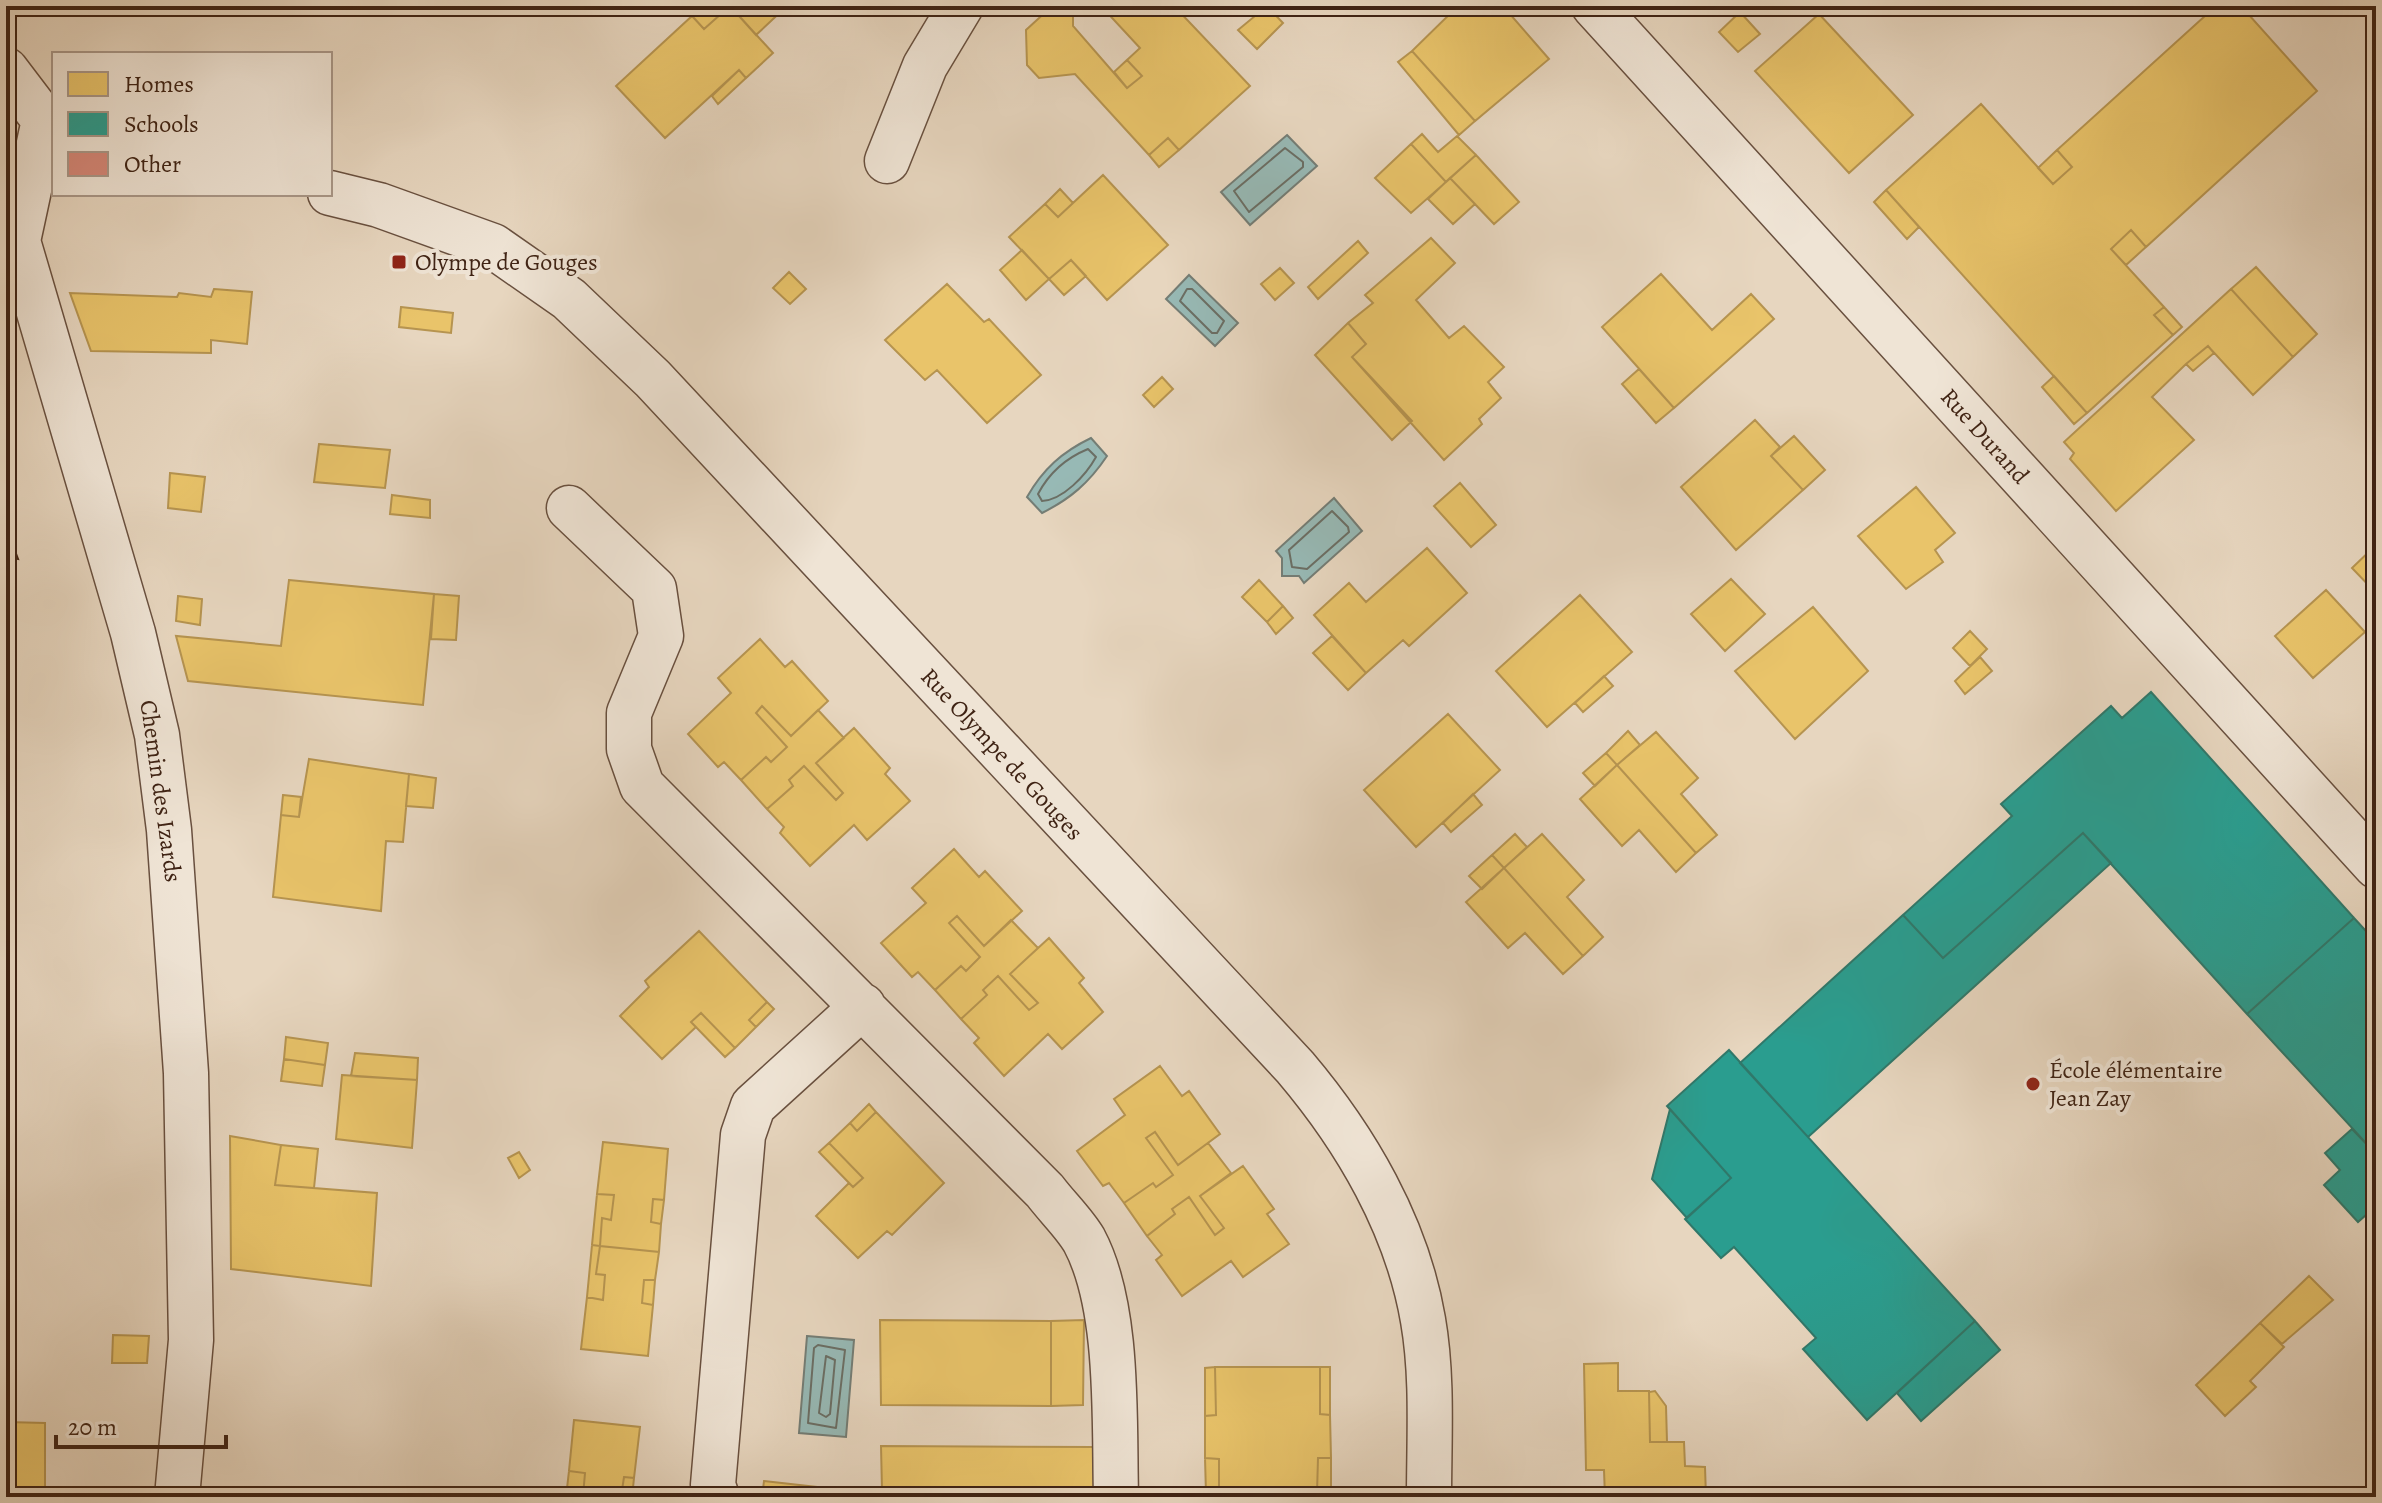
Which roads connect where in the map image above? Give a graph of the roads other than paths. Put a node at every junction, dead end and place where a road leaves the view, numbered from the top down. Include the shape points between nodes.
1 (961, 6) edge
2 (1594, 6) edge
3 (6, 70) edge
4 (49, 121) edge
5 (887, 161) dead end
6 (332, 193) edge
7 (569, 508) dead end
8 (2376, 866) edge
9 (863, 1006) junction
10 (177, 1497) edge
11 (717, 1497) edge
12 (1116, 1497) edge
13 (1429, 1497) edge

1 - 5 street via 925,66
2 - 8 street, Rue Durand
3 - 4 street, Chemin des Izards
4 - 10 street, Chemin des Izards via 18,241 133,633 157,735 169,830 186,1073 191,1340
6 - 13 street, Rue Olympe de Gouges via 493,246 569,299 653,379 1295,1067 1335,1115 1399,1236 1423,1320
7 - 9 street via 654,589 661,636 629,713 629,749 642,786
9 - 11 street via 753,1106 743,1135 713,1485
9 - 12 street via 1045,1191 1084,1239 1111,1345

